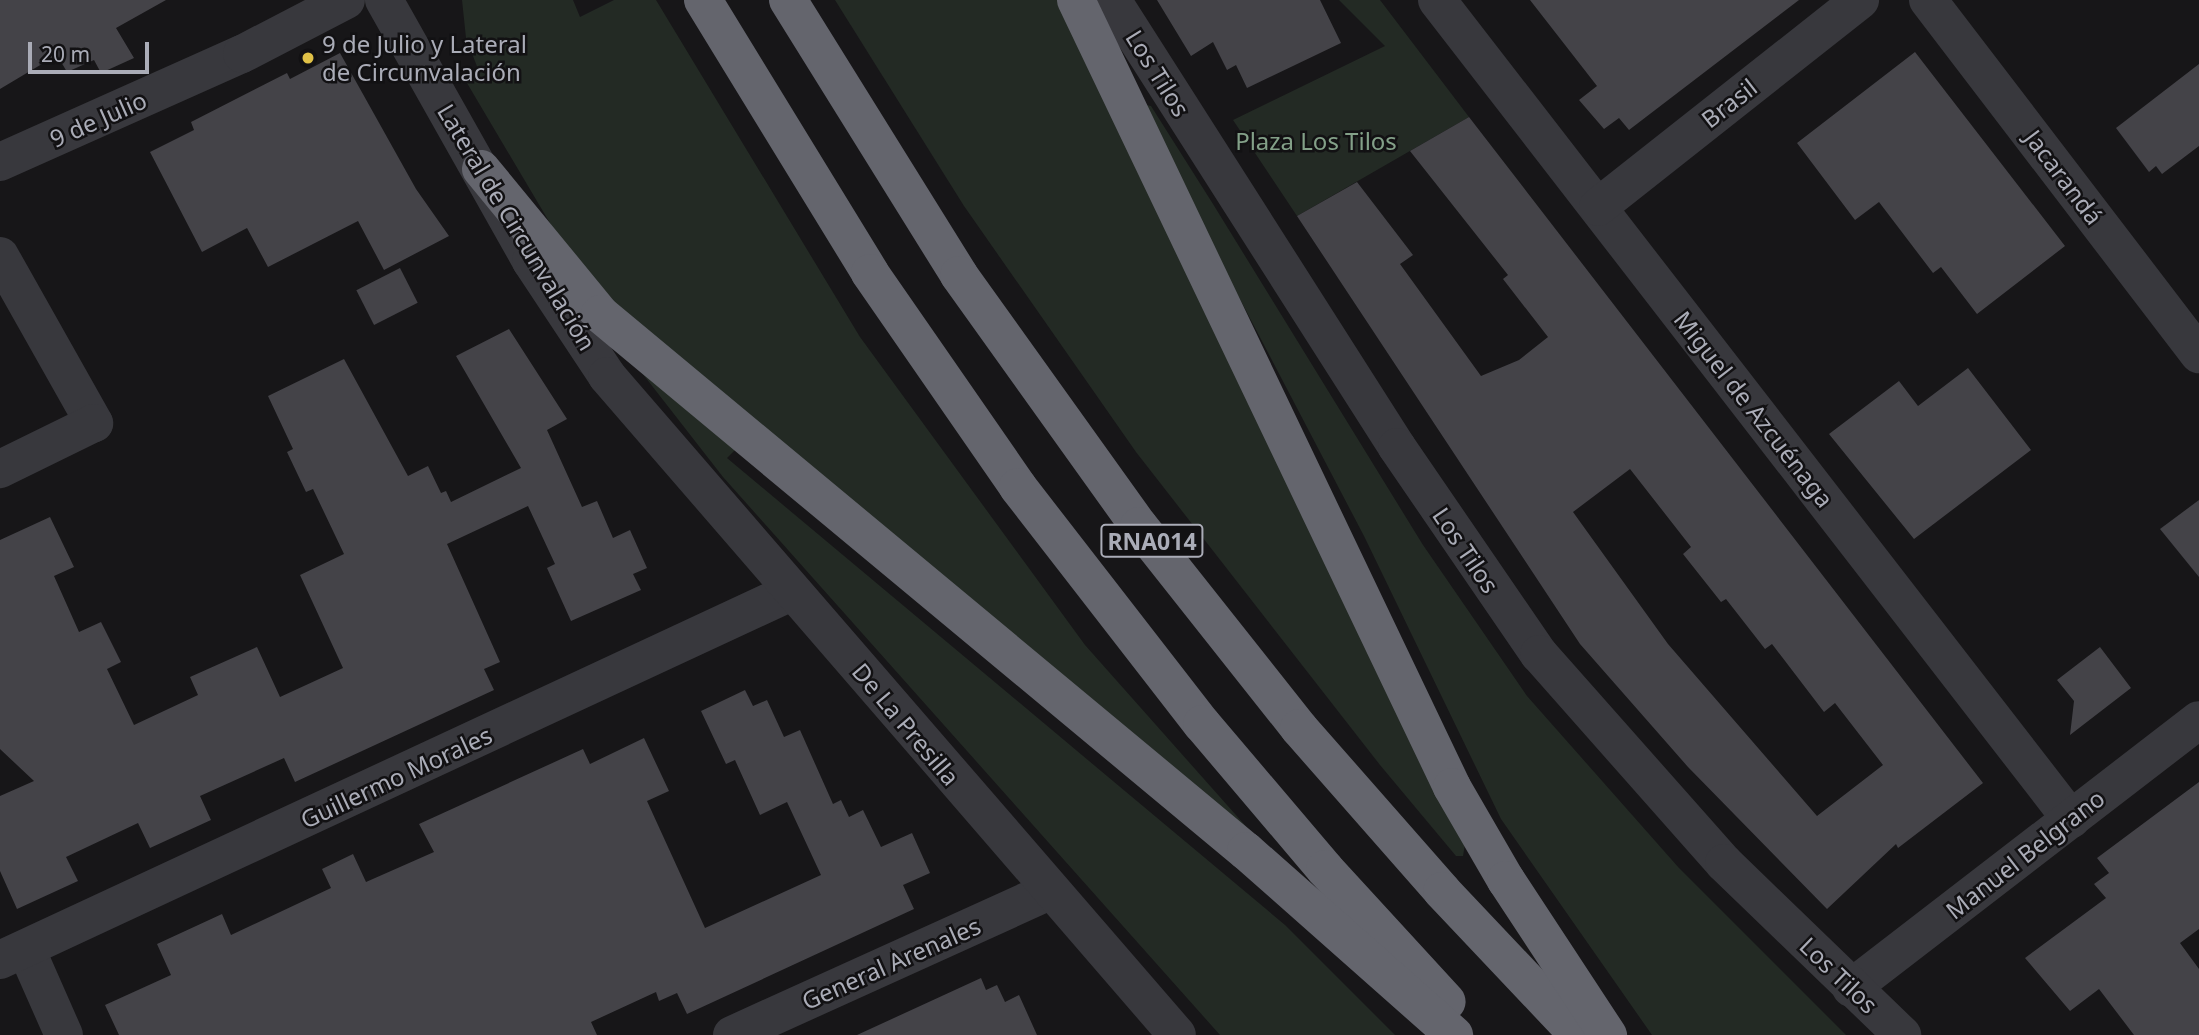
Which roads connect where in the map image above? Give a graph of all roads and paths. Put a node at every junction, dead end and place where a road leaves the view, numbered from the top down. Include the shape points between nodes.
1 (346, 0) edge
2 (384, 0) edge
3 (703, 0) edge
4 (788, 0) edge
5 (1076, 0) edge
6 (1112, 0) edge
7 (1437, 0) edge
8 (1860, 0) edge
9 (1928, 0) edge
10 (0, 162) edge
11 (481, 169) junction
12 (1598, 207) junction
13 (0, 256) edge
14 (2199, 354) edge
15 (636, 412) joint
16 (0, 469) edge
17 (791, 592) junction
18 (2199, 720) edge
19 (2071, 819) junction
20 (1049, 891) junction
21 (13, 954) edge
22 (1851, 988) junction
23 (64, 1035) edge
24 (732, 1035) edge
25 (1177, 1035) edge
26 (1454, 1035) edge
27 (1478, 1035) edge
28 (1578, 1035) edge
29 (1608, 1035) edge
30 (1902, 1035) edge

1 - 10 street, 9 de Julio via 242,54
2 - 11 street, Lateral de Circunvalación
3 - 27 highway, RNA014 via 870,273 1018,487 1227,754 1325,869
4 - 28 highway, RNA014 via 959,275 1139,526 1308,738 1442,891
5 - 29 highway via 1452,786 1506,880
6 - 22 street, Los Tilos via 1397,447 1539,654 1724,863
7 - 12 street, Miguel de Azcuénaga
8 - 12 street, Brasil
9 - 14 street, Jacarandá
11 - 15 street, Lateral de Circunvalación via 568,319
11 - 26 highway via 557,266 609,321 1246,851
12 - 19 street, Miguel de Azcuénaga
13 - 16 street via 94,423
15 - 17 street, De La Presilla
17 - 20 street, De La Presilla
17 - 21 street, Guillermo Morales
18 - 19 street, Manuel Belgrano
19 - 22 street, Manuel Belgrano
20 - 24 street, General Arenales
20 - 25 street, De La Presilla
21 - 23 street
22 - 30 street, Los Tilos

